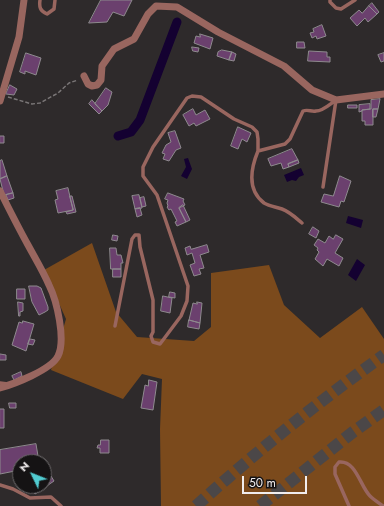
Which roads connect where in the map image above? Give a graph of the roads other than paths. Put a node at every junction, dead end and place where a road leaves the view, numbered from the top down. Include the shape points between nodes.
1 (24, 0) edge
2 (40, 0) edge
3 (55, 0) edge
4 (330, 0) edge
5 (355, 0) edge
6 (84, 76) road end
7 (384, 94) edge
8 (1, 98) edge
9 (336, 100) junction
10 (258, 151) junction
11 (323, 187) dead end
12 (0, 191) edge
13 (302, 224) dead end
14 (115, 326) dead end
15 (0, 382) edge
16 (13, 385) junction
17 (0, 388) edge
18 (0, 485) edge
19 (61, 506) edge
20 (349, 506) edge
21 (383, 506) edge

1 - 8 street via 19,37
2 - 3 lane via 41,10 47,14 54,9
4 - 5 lane via 336,8 341,9
6 - 9 street via 88,84 97,85 101,80 102,66 107,58 114,49 134,39 148,14 156,6 177,7 218,32 284,66 312,90
7 - 9 street
9 - 10 lane via 322,110 303,111 285,144
9 - 11 lane
10 - 13 lane via 253,163 252,183 255,194 265,204 292,214
10 - 14 lane via 257,132 252,127 234,119 201,97 187,98 153,147 143,167 143,176 157,196 183,268 188,286 187,301 181,316 160,344 153,342 153,300 139,235 135,235 132,239
12 - 16 street via 50,286 61,324 58,356 50,364
15 - 16 lane
16 - 17 street
18 - 19 lane via 30,498 51,497
20 - 21 lane via 335,474 335,467 343,461 353,469 370,496

